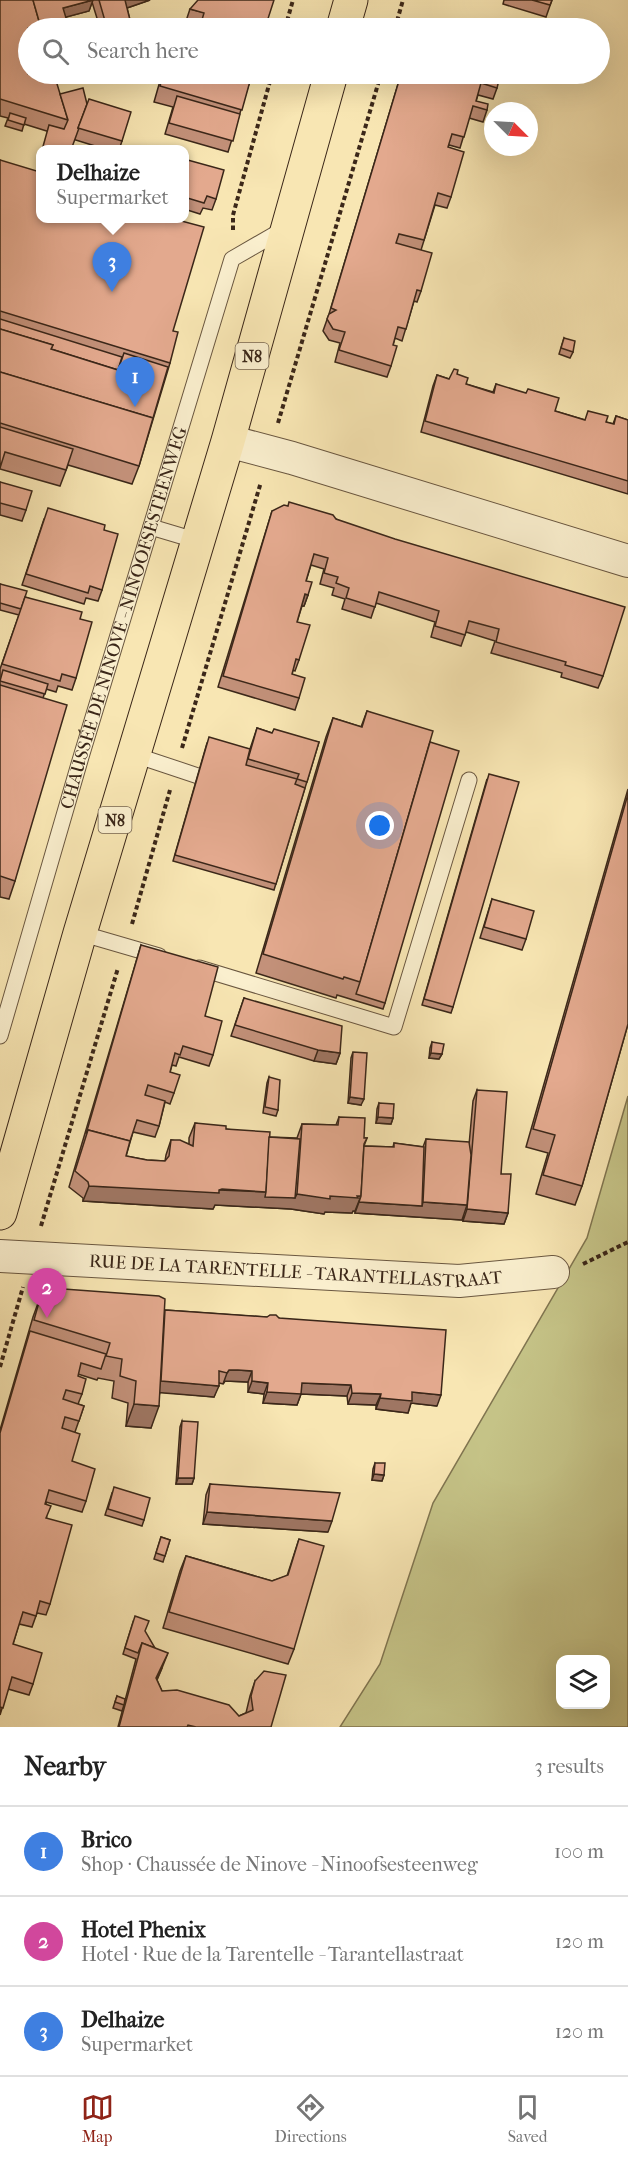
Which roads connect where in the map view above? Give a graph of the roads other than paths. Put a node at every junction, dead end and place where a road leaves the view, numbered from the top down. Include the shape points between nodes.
1 (351, 0) edge
2 (346, 18) edge
3 (328, 84) edge
4 (287, 227) junction
5 (228, 441) junction
6 (151, 527) junction
7 (198, 541) junction
8 (628, 561) edge
9 (135, 755) junction
10 (198, 776) edge
11 (469, 780) dead end
12 (80, 933) junction
13 (0, 1036) edge
14 (0, 1213) edge
15 (0, 1256) edge
16 (554, 1272) road end

1 - 2 main road
3 - 4 main road, N8
4 - 5 main road, N8
4 - 6 lane, CHAUSSÉE DE NINOVE - NINOOFSESTEENWEG via 231,260
5 - 7 main road, N8
5 - 8 street
6 - 7 lane
6 - 13 lane, CHAUSSÉE DE NINOVE - NINOOFSESTEENWEG
7 - 9 main road, N8
9 - 10 lane
9 - 12 main road, N8
11 - 12 lane via 394,1027
12 - 14 main road, N8 via 8,1161
15 - 16 street, RUE DE LA TARENTELLE - TARANTELLASTRAAT via 459,1281

